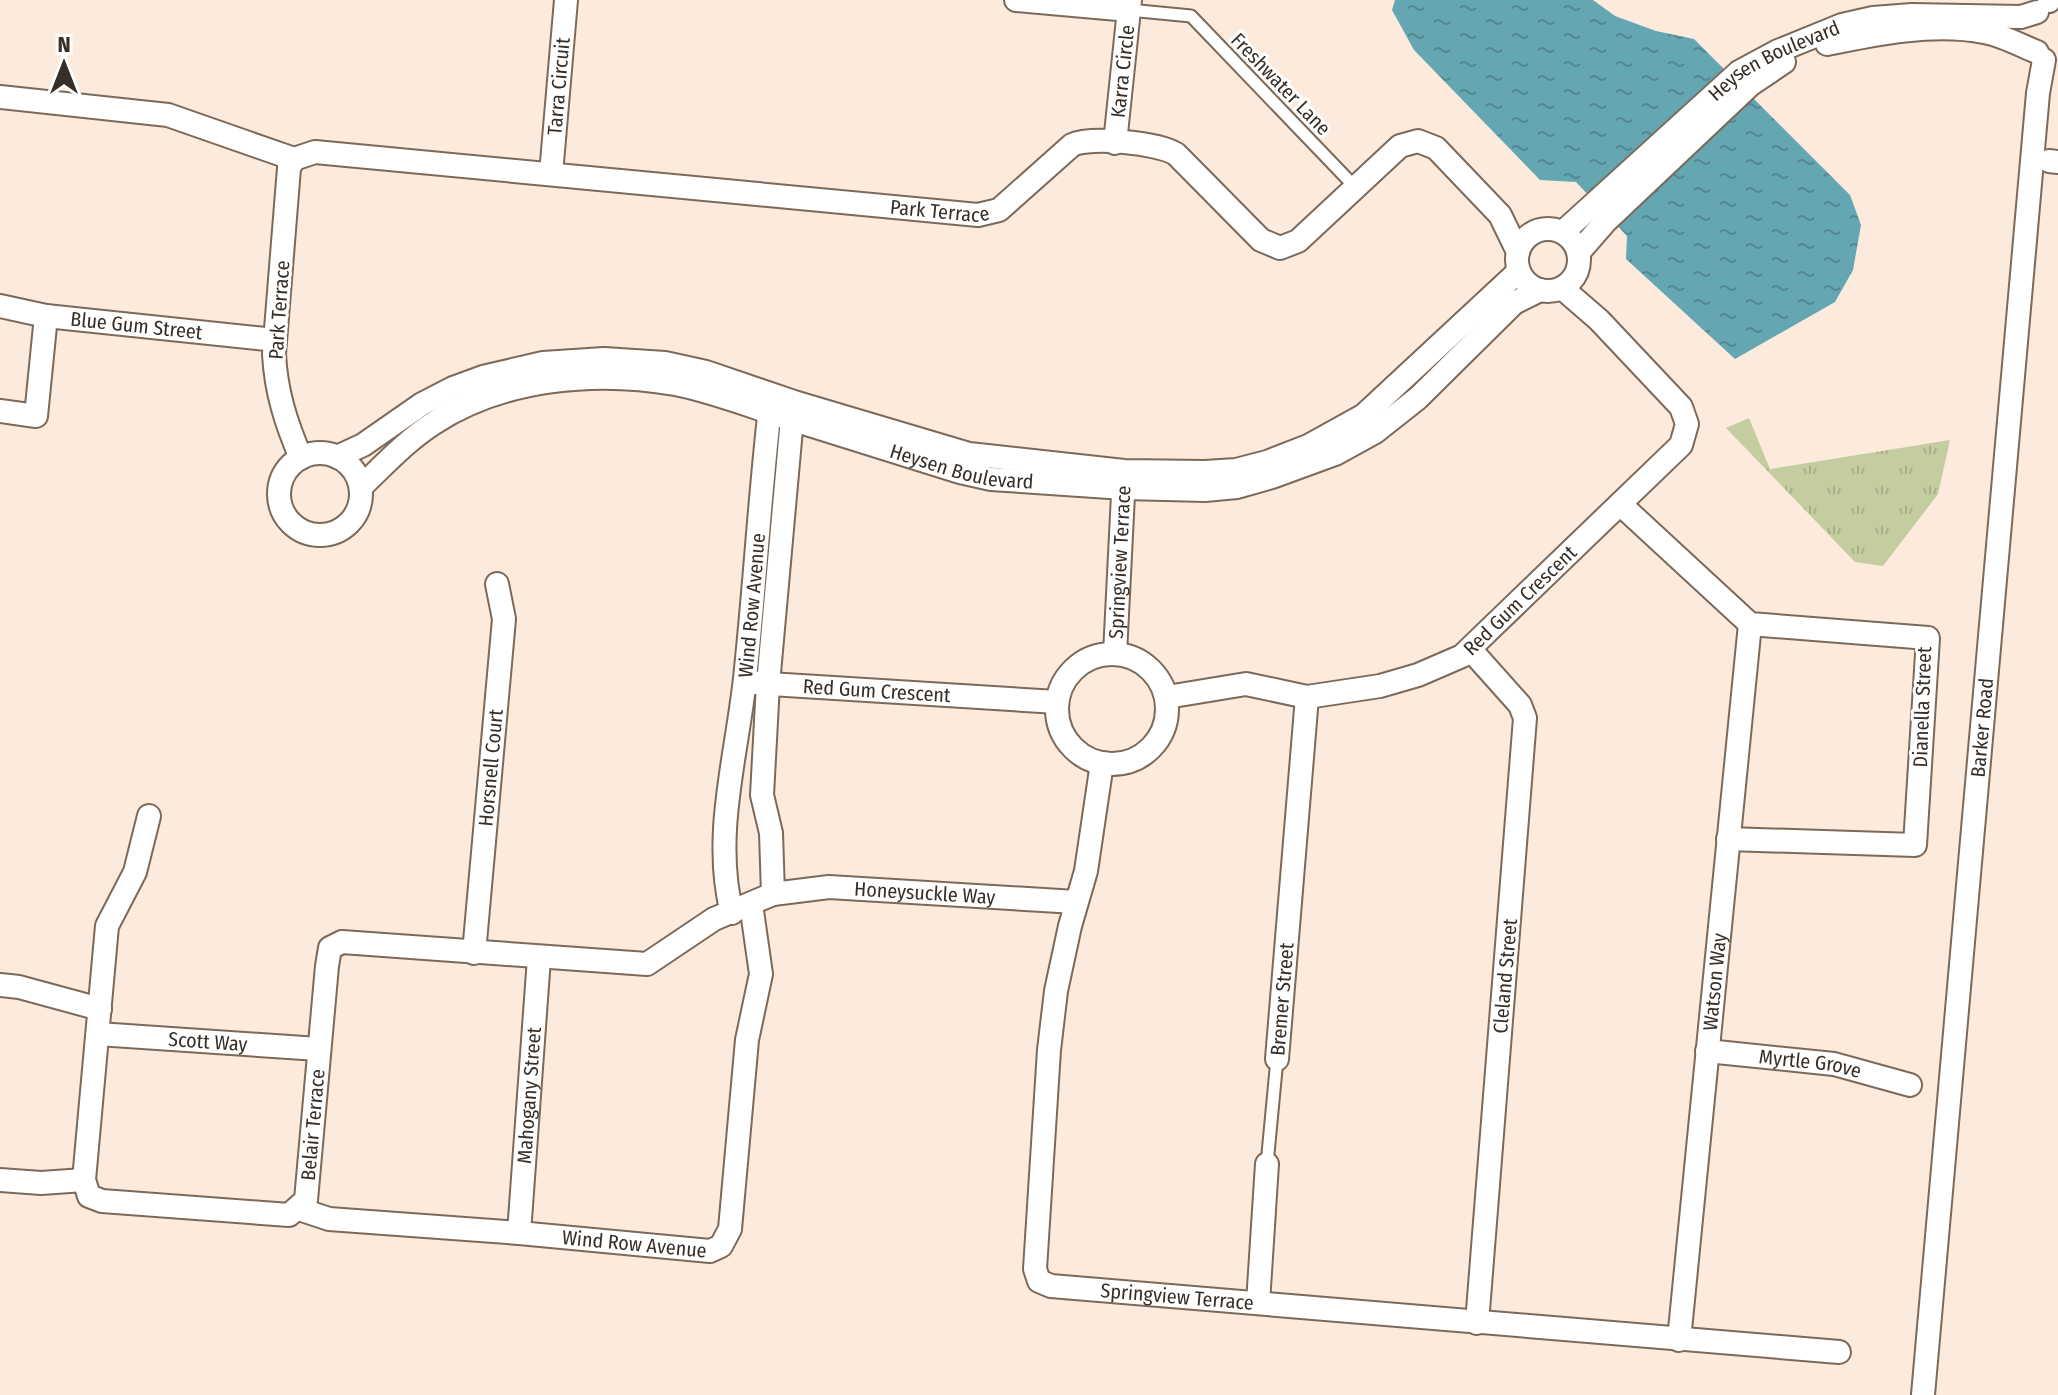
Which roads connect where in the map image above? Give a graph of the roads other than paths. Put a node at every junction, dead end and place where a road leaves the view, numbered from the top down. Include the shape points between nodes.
1 (566, 0) edge
2 (1016, 0) edge
3 (2046, 3) edge
4 (1129, 5) edge
5 (2046, 60) edge
6 (1744, 78) junction
7 (0, 97) edge
8 (1115, 143) junction
9 (294, 159) junction
10 (551, 174) junction
11 (1356, 188) junction
12 (1500, 215) junction
13 (1597, 216) junction
14 (1536, 231) junction
15 (1563, 232) junction
16 (1579, 252) junction
17 (1518, 261) junction
18 (1559, 284) junction
19 (0, 306) edge
20 (46, 316) junction
21 (275, 340) junction
22 (771, 403) junction
23 (0, 411) edge
24 (793, 411) junction
25 (337, 457) junction
26 (301, 458) junction
27 (1124, 479) junction
28 (361, 487) junction
29 (1620, 504) junction
30 (497, 584) dead end
31 (1750, 624) junction
32 (1470, 649) junction
33 (1115, 654) junction
34 (745, 682) junction
35 (768, 684) junction
36 (1167, 697) junction
37 (1307, 697) junction
38 (1057, 702) junction
39 (1102, 763) junction
40 (149, 816) dead end
41 (1728, 839) junction
42 (773, 894) junction
43 (1076, 902) junction
44 (741, 909) junction
45 (474, 953) junction
46 (539, 958) junction
47 (0, 985) edge
48 (100, 1009) junction
49 (98, 1034) junction
50 (318, 1049) junction
51 (1707, 1051) junction
52 (1277, 1059) joint
53 (1910, 1085) dead end
54 (1267, 1164) joint
55 (0, 1180) edge
56 (84, 1180) junction
57 (299, 1209) junction
58 (519, 1233) junction
59 (1258, 1303) junction
60 (1477, 1323) junction
61 (1679, 1340) junction
62 (1839, 1352) dead end
63 (1923, 1395) edge

1 - 10 street, Tarra Circuit
2 - 4 street
3 - 5 street, Barker Road via 2031,32
3 - 6 street, Heysen Boulevard via 2021,17 1912,15 1842,25 1806,39
4 - 8 street, Karra Circle
4 - 11 lane, Freshwater Lane via 1191,16
5 - 6 street, Heysen Boulevard via 1984,32 1925,29 1815,46
5 - 63 street, Barker Road via 2038,93
6 - 13 street, Heysen Boulevard
7 - 9 street, Park Terrace via 168,115
8 - 10 street, Park Terrace via 1072,145 999,210 978,215
8 - 11 street, Park Terrace via 1176,154 1261,240 1280,248 1298,241
9 - 10 street, Park Terrace via 315,152
9 - 21 street, Park Terrace via 289,168
11 - 12 street, Park Terrace via 1400,146 1418,141 1436,148
12 - 14 street
12 - 17 street
13 - 15 street, Heysen Boulevard
13 - 16 street, Heysen Boulevard
14 - 15 street
14 - 17 street via 1528,236
15 - 16 street
16 - 18 street via 1579,268
17 - 18 street via 1531,286
17 - 27 street, Heysen Boulevard via 1364,415 1308,446 1236,470
18 - 27 street, Heysen Boulevard via 1514,303 1418,398 1375,432 1335,454 1237,487 1205,490
18 - 29 street, Red Gum Crescent via 1681,407 1687,424 1681,445
19 - 20 street, Blue Gum Street
20 - 21 street, Blue Gum Street
20 - 23 street via 36,416
21 - 26 street, Park Terrace via 275,379
22 - 24 street, Heysen Boulevard
22 - 25 street, Heysen Boulevard via 706,372 665,363 543,363 453,388
22 - 28 street, Heysen Boulevard via 676,384 598,378 545,383 484,399 435,422
22 - 34 street, Wind Row Avenue
24 - 27 street, Heysen Boulevard via 969,454
24 - 35 street, Wind Row Avenue
25 - 26 street via 325,453
25 - 28 street via 357,474
26 - 28 street via 282,478 279,492 280,506 296,528 323,536 336,533 357,514
27 - 33 street, Springview Terrace
29 - 31 street
29 - 32 street, Red Gum Crescent
30 - 45 street, Horsnell Court via 504,619
31 - 41 street, Watson Way
31 - 41 street, Dianella Street via 1928,638 1915,845
32 - 37 street, Red Gum Crescent via 1393,682
32 - 60 street, Cleland Street via 1520,705 1525,718
33 - 36 street via 1148,667
33 - 38 street via 1083,662 1062,686
34 - 35 street, Red Gum Crescent
34 - 44 street, Wind Row Avenue via 725,837 728,899
35 - 38 street, Red Gum Crescent
35 - 42 street, Wind Row Avenue via 762,795 771,833
36 - 37 street, Red Gum Crescent via 1246,684
36 - 39 street via 1167,716 1152,748 1128,761
37 - 52 street, Bremer Street
38 - 39 street via 1063,734 1073,748
39 - 43 street, Springview Terrace via 1086,871
40 - 48 street via 135,872 107,926
41 - 51 street, Watson Way
42 - 43 street, Honeysuckle Way via 829,887
42 - 44 street, Belair Terrace
43 - 59 street, Springview Terrace via 1049,1050 1035,1269 1039,1281
44 - 46 street, Belair Terrace via 714,919 647,964
44 - 58 street, Wind Row Avenue via 761,974 747,1040 730,1229 721,1246 710,1251
45 - 46 street, Belair Terrace
45 - 50 street, Belair Terrace via 342,942 330,948
46 - 58 street, Mahogany Street
47 - 48 street
48 - 49 street
49 - 50 street, Scott Way
49 - 56 street
50 - 57 street, Belair Terrace via 306,1200
51 - 53 street, Myrtle Grove via 1834,1064
51 - 61 street, Watson Way
52 - 54 lane, Bremer Street
54 - 59 street, Bremer Street
55 - 56 street
56 - 57 street, Belair Terrace via 89,1196 102,1201 289,1215
57 - 58 street, Wind Row Avenue via 329,1219
59 - 60 street, Springview Terrace
60 - 61 street, Springview Terrace
61 - 62 street, Springview Terrace

